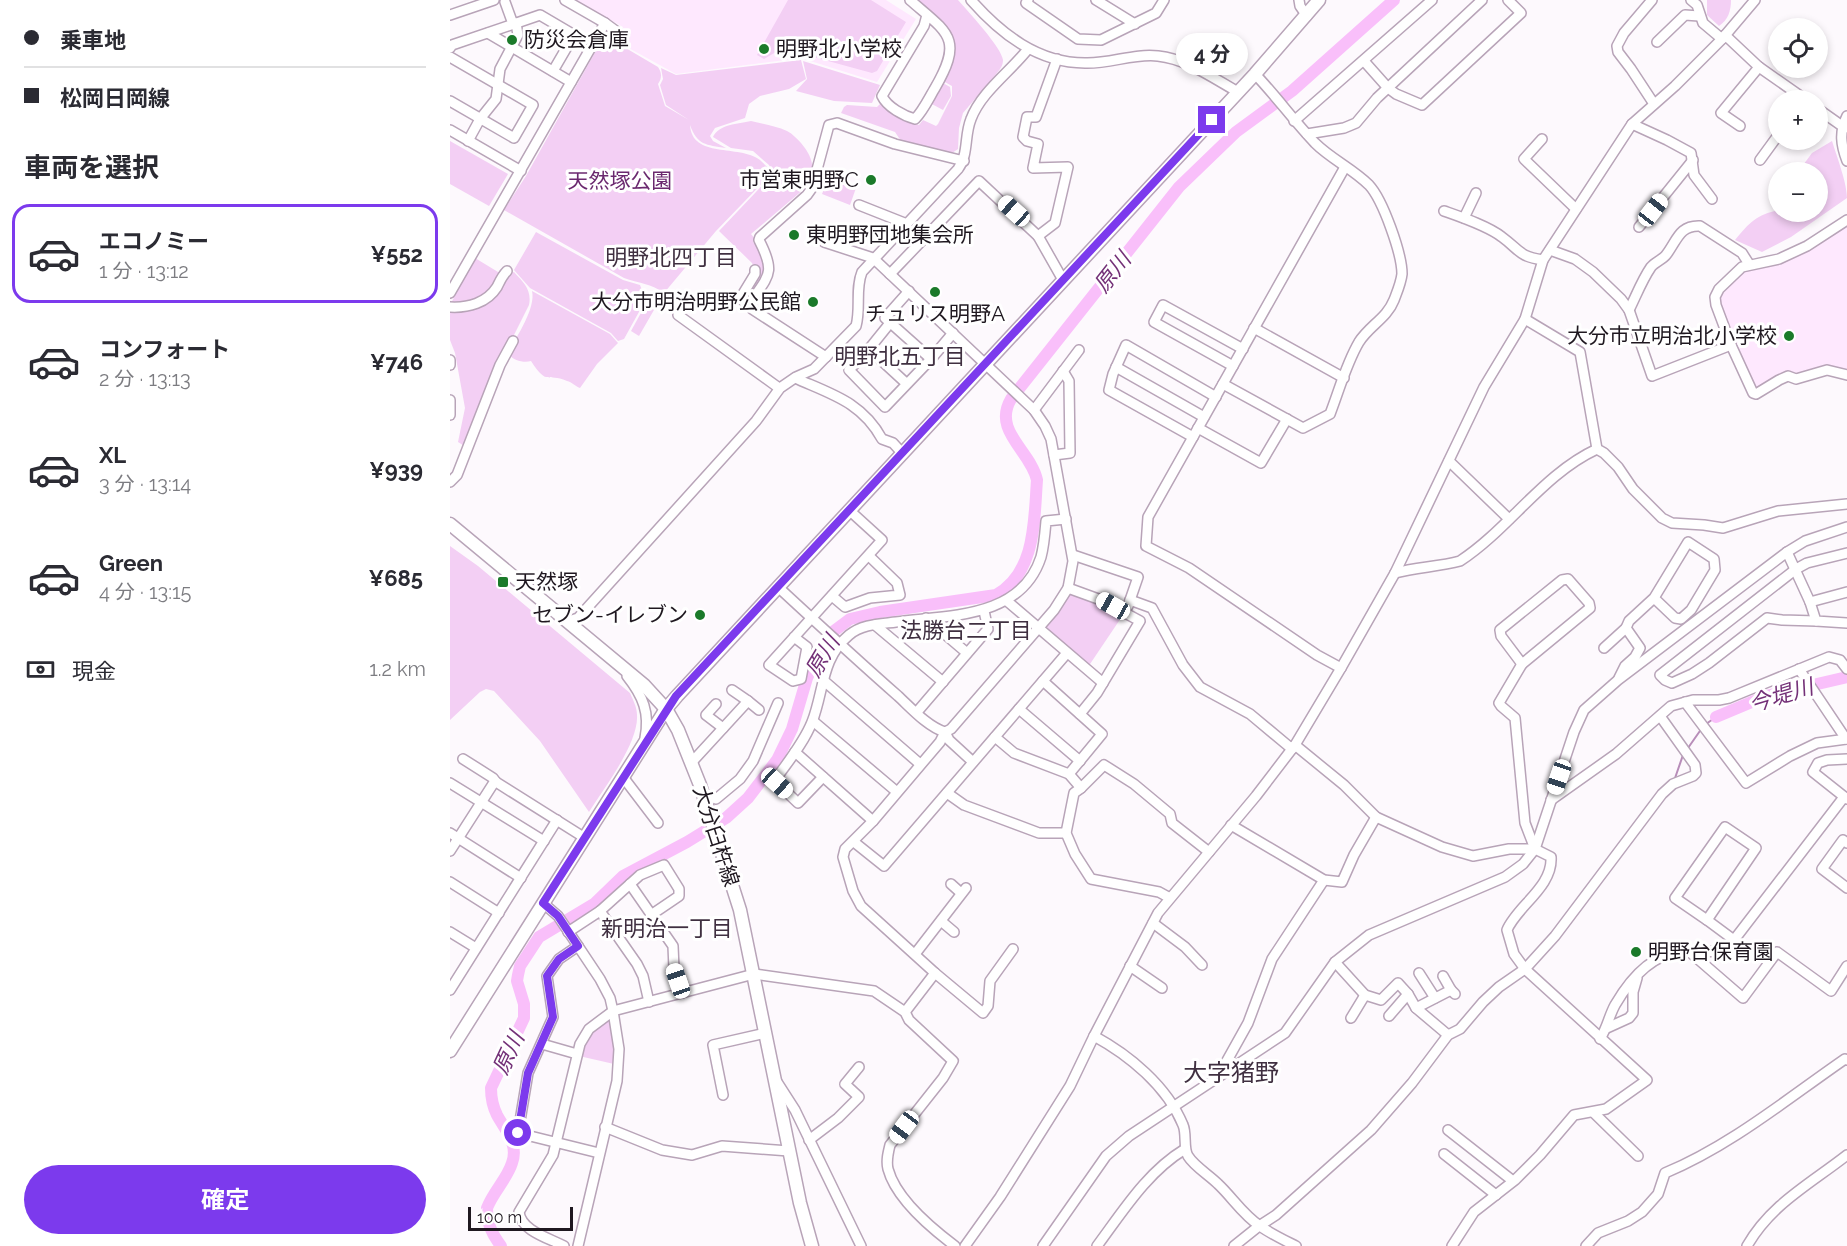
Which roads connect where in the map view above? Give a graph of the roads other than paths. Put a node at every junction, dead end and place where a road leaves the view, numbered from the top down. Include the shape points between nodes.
1 (494, 0) edge
2 (565, 0) edge
3 (910, 0) edge
4 (971, 0) edge
5 (1028, 0) edge
6 (1096, 0) edge
7 (1164, 0) edge
8 (1299, 0) edge
9 (1319, 0) edge
10 (1432, 0) edge
11 (1482, 0) edge
12 (1508, 0) edge
13 (1652, 0) edge
14 (1690, 0) edge
15 (1755, 0) edge
16 (505, 2) dead end
17 (450, 15) edge
18 (927, 15) junction
19 (1307, 16) junction
20 (1700, 16) junction
21 (605, 23) junction
22 (514, 24) junction
23 (1135, 24) junction
24 (488, 33) junction
25 (620, 34) dead end
26 (1723, 37) junction
27 (1657, 42) dead end
28 (511, 47) junction
29 (450, 48) edge
30 (1028, 49) junction
31 (450, 57) edge
32 (1057, 59) junction
33 (1364, 61) junction
34 (1759, 67) junction
35 (553, 71) junction
36 (1255, 74) junction
37 (572, 82) junction
38 (498, 85) junction
39 (1388, 88) junction
40 (1791, 90) edge
41 (1238, 93) junction
42 (450, 101) edge
43 (1654, 104) junction
44 (1828, 116) edge
45 (1847, 116) edge
46 (480, 119) junction
47 (1294, 121) junction
48 (1632, 124) junction
49 (1740, 126) dead end
50 (1844, 128) edge
51 (450, 130) edge
52 (1307, 134) junction
53 (1542, 139) dead end
54 (468, 141) junction
55 (1768, 149) edge
56 (1693, 159) junction
57 (964, 160) junction
58 (1760, 160) dead end
59 (1847, 161) edge
60 (1345, 167) junction
61 (521, 171) junction
62 (1476, 193) dead end
63 (1712, 199) dead end
64 (859, 206) dead end
65 (1576, 209) junction
66 (1444, 211) dead end
67 (1464, 218) junction
68 (1847, 220) edge
69 (907, 224) junction
70 (1639, 227) dead end
71 (1038, 236) junction
72 (824, 242) dead end
73 (1550, 250) junction
74 (873, 258) junction
75 (1543, 260) junction
76 (1749, 264) junction
77 (755, 270) dead end
78 (507, 271) dead end
79 (890, 274) junction
80 (1063, 280) junction
81 (909, 291) junction
82 (450, 293) edge
83 (450, 307) edge
84 (752, 307) junction
85 (1629, 310) junction
86 (678, 315) dead end
87 (1525, 319) junction
88 (890, 323) junction
89 (1254, 328) junction
90 (953, 333) junction
91 (513, 341) dead end
92 (1731, 345) junction
93 (869, 349) junction
94 (1243, 349) junction
95 (1079, 350) dead end
96 (826, 357) junction
97 (931, 359) junction
98 (450, 360) edge
99 (986, 364) junction
100 (450, 365) edge
101 (1233, 366) junction
102 (1116, 367) junction
103 (1063, 371) junction
104 (1847, 375) edge
105 (795, 378) junction
106 (1344, 378) junction
107 (908, 384) junction
108 (1223, 384) junction
109 (779, 388) junction
110 (1216, 397) junction
111 (450, 400) edge
112 (1034, 410) junction
113 (450, 415) edge
114 (1204, 417) junction
115 (1287, 419) junction
116 (1198, 428) junction
117 (1193, 437) junction
118 (1597, 449) junction
119 (903, 454) junction
120 (1054, 455) junction
121 (1449, 461) junction
122 (450, 482) edge
123 (1847, 504) edge
124 (849, 510) junction
125 (1066, 519) junction
126 (1509, 519) junction
127 (450, 524) edge
128 (1847, 527) edge
129 (1787, 552) junction
130 (1847, 553) edge
131 (1073, 555) junction
132 (868, 556) junction
133 (1796, 569) junction
134 (1395, 573) junction
135 (778, 587) junction
136 (1068, 588) junction
137 (1847, 592) edge
138 (832, 596) junction
139 (1654, 598) junction
140 (1130, 600) junction
141 (1007, 601) junction
142 (1810, 602) junction
143 (984, 610) junction
144 (1125, 613) junction
145 (812, 618) junction
146 (926, 618) junction
147 (569, 621) junction
148 (1816, 621) junction
149 (1847, 623) edge
150 (875, 625) junction
151 (1039, 628) junction
152 (1626, 628) junction
153 (794, 636) junction
154 (837, 643) junction
155 (1604, 648) dead end
156 (606, 651) junction
157 (967, 653) junction
158 (1067, 653) junction
159 (1522, 664) junction
160 (1341, 668) junction
161 (1798, 669) junction
162 (1847, 669) edge
163 (823, 680) junction
164 (1618, 680) junction
165 (1043, 681) junction
166 (943, 682) junction
167 (1102, 683) junction
168 (732, 690) dead end
169 (748, 701) junction
170 (1685, 702) junction
171 (778, 703) dead end
172 (716, 704) dead end
173 (1019, 709) junction
174 (666, 710) junction
175 (759, 710) dead end
176 (917, 712) junction
177 (1080, 714) junction
178 (1660, 716) junction
179 (813, 721) junction
180 (723, 728) junction
181 (945, 732) junction
182 (995, 736) junction
183 (1846, 739) edge
184 (1293, 747) junction
185 (640, 751) junction
186 (795, 752) junction
187 (463, 759) dead end
188 (1847, 759) edge
189 (1080, 761) junction
190 (973, 762) junction
191 (691, 763) junction
192 (920, 764) junction
193 (1069, 774) junction
194 (623, 777) junction
195 (823, 777) junction
196 (496, 782) junction
197 (450, 783) edge
198 (1081, 788) junction
199 (897, 792) junction
200 (947, 793) junction
201 (703, 795) junction
202 (1845, 798) edge
203 (1551, 800) junction
204 (481, 802) junction
205 (1376, 817) junction
206 (557, 820) junction
207 (873, 821) junction
208 (657, 823) dead end
209 (1231, 825) junction
210 (1066, 833) junction
211 (454, 836) edge
212 (585, 838) junction
213 (544, 841) junction
214 (854, 842) junction
215 (1847, 843) edge
216 (1534, 849) junction
217 (450, 851) edge
218 (1209, 852) junction
219 (521, 878) junction
220 (1324, 880) junction
221 (450, 882) edge
222 (630, 884) junction
223 (951, 884) dead end
224 (1847, 888) edge
225 (1170, 898) junction
226 (543, 903) junction
227 (600, 911) junction
228 (499, 912) junction
229 (651, 915) junction
230 (1707, 920) junction
231 (941, 921) junction
232 (1153, 923) junction
233 (567, 931) junction
234 (450, 932) edge
235 (954, 932) dead end
236 (1734, 940) junction
237 (578, 946) junction
238 (476, 948) junction
239 (1013, 950) dead end
240 (1691, 953) junction
241 (915, 954) junction
242 (1335, 962) junction
243 (1202, 965) dead end
244 (1130, 966) junction
245 (1847, 966) edge
246 (1525, 969) junction
247 (935, 973) junction
248 (1419, 973) dead end
249 (754, 974) junction
250 (1443, 976) dead end
251 (1637, 976) junction
252 (451, 985) edge
253 (1162, 988) dead end
254 (682, 993) junction
255 (1408, 994) junction
256 (1365, 995) junction
257 (1435, 998) junction
258 (649, 1002) junction
259 (1416, 1008) junction
260 (613, 1011) junction
261 (905, 1012) junction
262 (1389, 1016) dead end
263 (1351, 1018) dead end
264 (1607, 1028) junction
265 (766, 1033) junction
266 (1448, 1035) junction
267 (1094, 1036) junction
268 (1600, 1039) junction
269 (542, 1044) junction
270 (450, 1051) edge
271 (577, 1054) junction
272 (1847, 1060) edge
273 (859, 1067) dead end
274 (1217, 1078) junction
275 (775, 1080) junction
276 (723, 1095) dead end
277 (1174, 1108) junction
278 (1594, 1113) junction
279 (605, 1127) junction
280 (1448, 1130) dead end
281 (809, 1140) junction
282 (556, 1143) junction
283 (1185, 1149) junction
284 (789, 1151) junction
285 (599, 1153) junction
286 (1444, 1154) dead end
287 (1847, 1155) edge
288 (1638, 1156) dead end
289 (1513, 1182) junction
290 (1496, 1195) junction
291 (1259, 1226) junction
292 (564, 1246) edge
293 (578, 1246) edge
294 (812, 1246) edge
295 (861, 1246) edge
296 (955, 1246) edge
297 (965, 1246) edge
298 (1043, 1246) edge
299 (1097, 1246) edge
300 (1234, 1246) edge
301 (1296, 1246) edge
302 (1452, 1246) edge
303 (1586, 1246) edge
304 (1747, 1246) edge

1 - 17 street
2 - 21 street
3 - 18 street
4 - 30 street
5 - 23 street via 1026,3 1078,39 1101,40
6 - 23 street
7 - 23 street via 1156,13
8 - 19 street
9 - 19 main road
10 - 33 street
11 - 39 street
12 - 39 street via 1521,13 1422,105
13 - 43 street via 1617,46
14 - 20 street via 1697,5
15 - 26 street
16 - 22 street
18 - 18 street via 882,96 915,119 947,67 951,47 943,30
19 - 36 main road
20 - 26 street via 1703,23
20 - 27 street via 1684,15
21 - 25 street
21 - 37 street
22 - 24 street
22 - 28 street via 518,35
22 - 35 street via 540,15 574,35
24 - 28 street
24 - 29 street
26 - 34 street
26 - 43 street
28 - 35 street
28 - 38 street via 500,69
30 - 32 street
30 - 57 street via 975,111
31 - 38 street
32 - 41 street via 1084,63 1160,56 1190,64
32 - 71 street via 1036,117 1027,117 1023,135 1026,141 1038,144 1034,168 1068,167 1055,223
33 - 39 street
33 - 47 street
34 - 40 street
34 - 49 street via 1721,113
35 - 37 street
36 - 41 main road
36 - 47 street
37 - 61 street
38 - 46 street via 496,99
38 - 46 street via 533,105 514,138
39 - 52 street via 1356,123
41 - 80 main road
42 - 46 street
43 - 48 street
44 - 50 street
45 - 50 street
46 - 54 street
47 - 52 street
48 - 56 street via 1691,153
48 - 65 street
50 - 59 street via 1841,143
51 - 54 street
52 - 60 street
53 - 65 street via 1524,159
54 - 61 street
55 - 58 street
56 - 63 street via 1694,175
56 - 70 street
57 - 69 street
57 - 84 street via 896,144 837,123 830,125 812,188 760,237 770,272 750,303
60 - 89 street
60 - 106 street via 1379,198 1402,275 1387,313 1358,343
61 - 82 street
62 - 67 street
64 - 69 street
65 - 73 street
66 - 67 street
67 - 75 street via 1502,237 1527,257
68 - 76 street via 1779,259
69 - 74 street
71 - 79 street via 980,181
71 - 80 street
72 - 74 street
73 - 75 street
73 - 85 street via 1575,259 1593,272
74 - 79 street
74 - 96 street via 859,280 856,326
75 - 87 street
76 - 85 street via 1742,253 1700,226 1684,229 1644,278
76 - 92 street via 1714,297
77 - 84 street via 741,297
78 - 83 street via 489,298
79 - 81 street
80 - 99 main road
81 - 88 street via 885,318
81 - 90 street
84 - 96 street
85 - 92 street via 1652,376
86 - 109 street
87 - 118 street via 1580,352
87 - 121 street via 1484,387
88 - 93 street
88 - 97 street
89 - 94 street
89 - 106 street
90 - 97 street
90 - 99 street
91 - 122 street via 457,475
92 - 104 street via 1753,393 1788,376 1796,379 1827,370
93 - 107 street
93 - 107 street via 849,370 885,407
94 - 101 street
94 - 101 street via 1163,305 1154,321
95 - 103 street
96 - 105 street via 814,369
97 - 107 street
98 - 100 street
99 - 112 street
99 - 119 main road
101 - 108 street
102 - 110 street via 1126,345
102 - 114 street
102 - 117 street via 1109,390
103 - 112 street
103 - 120 street via 1069,381 1070,453
105 - 109 street
105 - 119 street via 854,405 873,423 882,439 893,443
106 - 115 street via 1330,414 1303,428
108 - 110 street
108 - 115 street
109 - 147 street via 749,429 578,618
110 - 114 street
111 - 113 street
112 - 120 street via 1045,426
114 - 116 street
115 - 116 street via 1261,463
116 - 117 street
117 - 160 street via 1148,517 1146,546 1189,568
118 - 123 street via 1662,518 1672,523 1723,528 1778,511
118 - 126 street via 1565,469
119 - 124 main road
120 - 125 street
121 - 126 street
121 - 134 street
124 - 132 street via 882,540
124 - 135 main road
125 - 131 street
125 - 141 street via 1046,521 1040,558 1031,578
126 - 134 street via 1460,561
127 - 147 main road, 大分臼杵線
128 - 129 street via 1805,541
129 - 133 street
129 - 164 street
130 - 133 street
131 - 136 street
131 - 140 street via 1138,577
132 - 138 street
132 - 138 street via 897,583 900,595 870,598 845,607
133 - 142 street
133 - 148 street via 1660,675 1672,683 1692,674 1767,618
134 - 160 street
135 - 145 street
135 - 174 main road
136 - 144 street
136 - 151 street
137 - 142 street
138 - 145 street
139 - 139 street via 1688,542 1714,559 1715,570 1691,610 1681,619
139 - 152 street
140 - 144 street
140 - 184 street via 1152,608 1183,665 1200,687 1250,714
141 - 143 street
141 - 151 street
142 - 148 street
143 - 146 street
143 - 157 street via 988,629
144 - 167 street via 1140,621
145 - 153 street
145 - 154 street
146 - 150 street
146 - 157 street
147 - 156 main road, 大分臼杵線
148 - 149 street
150 - 154 street via 851,633
150 - 166 street
151 - 158 street
151 - 181 street
152 - 155 street
152 - 164 street via 1640,648
153 - 153 street via 769,665 793,681 801,679 807,647
154 - 163 street
154 - 176 street
156 - 174 main road, 大分臼杵線 via 645,685
156 - 185 street via 637,688 645,704 647,726
157 - 166 street
158 - 165 street
158 - 167 street
159 - 159 street via 1500,630 1568,579 1590,609
159 - 216 street via 1499,703 1515,718 1525,823
160 - 184 street
161 - 162 street via 1829,657 1840,660
161 - 170 street via 1729,698
161 - 183 street
163 - 179 street
163 - 192 street
164 - 203 street via 1584,710
165 - 173 street
165 - 177 street
166 - 176 street
167 - 177 street
168 - 169 street
169 - 175 street
169 - 180 street
170 - 178 street via 1671,706
170 - 183 street via 1746,783 1817,743
171 - 201 street via 753,761 740,779 716,799
172 - 180 street via 706,715
173 - 182 street
173 - 189 street
174 - 185 main road
174 - 191 main road, 大分臼杵線
176 - 181 street
177 - 189 street via 1102,734
178 - 203 street via 1616,754
178 - 246 street via 1695,765 1696,773 1662,794 1555,936
179 - 186 street
179 - 199 street
180 - 191 street
181 - 190 street
181 - 192 street
182 - 190 street
182 - 193 street via 1014,753
184 - 205 street via 1344,785
184 - 209 street
185 - 194 main road
186 - 195 street
186 - 195 street via 777,783 798,803
187 - 196 street
188 - 202 street via 1827,760 1814,769 1816,776
189 - 193 street
190 - 200 street
191 - 201 main road, 大分臼杵線
192 - 199 street
193 - 198 street
194 - 208 street
194 - 212 main road
195 - 207 street
196 - 204 street
196 - 206 street
197 - 204 street
198 - 210 street via 1074,793
198 - 218 street via 1104,765 1134,784 1170,814 1172,823
199 - 207 street
200 - 210 street via 964,805 1039,833
200 - 214 street via 884,866
201 - 249 main road, 大分臼杵線 via 740,910
202 - 236 street
203 - 216 street
204 - 211 street
204 - 213 street
205 - 216 street via 1442,847 1473,856
205 - 220 street via 1342,882
206 - 212 street
206 - 213 street
207 - 214 street
209 - 218 street
209 - 220 street
210 - 225 street via 1091,879 1159,892
211 - 217 street
211 - 219 street
212 - 226 main road
213 - 219 street
214 - 241 street via 843,857 861,906
215 - 224 street via 1843,840 1822,869
216 - 242 street via 1523,864 1505,876 1369,935
216 - 246 street via 1551,857 1549,870 1507,930 1514,954
218 - 225 street
219 - 228 street
220 - 274 street via 1272,959 1248,1023
221 - 228 street
222 - 227 street
222 - 229 street
222 - 229 street via 644,872 664,866 679,889 679,896
223 - 231 street via 964,891
225 - 232 street
226 - 233 street
226 - 270 main road
227 - 233 street
227 - 258 street via 637,964
228 - 238 street
229 - 254 street via 673,946 674,969
230 - 230 street via 1674,898 1725,827 1756,848
230 - 236 street
231 - 235 street
231 - 241 street
232 - 243 street
232 - 244 street
233 - 237 street
234 - 238 street
236 - 240 street via 1724,949
237 - 260 street via 600,979
237 - 269 street via 559,959 547,976 554,1014
238 - 252 street
239 - 247 street via 990,981 988,1006 983,1013
240 - 245 street via 1743,998 1777,952 1831,991
240 - 251 street via 1651,962
241 - 247 street
242 - 256 street
242 - 274 street via 1285,1033
244 - 253 street
244 - 267 street
246 - 266 street via 1499,987 1460,1029
246 - 268 street
247 - 261 street
248 - 257 street
249 - 254 street
249 - 261 street via 874,991
249 - 265 main road, 大分臼杵線
250 - 257 street via 1453,992
251 - 264 street via 1614,1007
251 - 264 street via 1634,1013
254 - 258 street
255 - 256 street via 1398,983 1381,1000
255 - 259 street
255 - 262 street
256 - 263 street
257 - 259 street
258 - 260 street
259 - 266 street
260 - 271 street via 589,1029
260 - 279 street via 620,1049 617,1081
261 - 296 street via 953,1061 890,1145 888,1167 908,1203
264 - 268 street
265 - 275 main road, 大分臼杵線
265 - 276 street via 713,1045
266 - 291 street via 1371,1130 1299,1196
267 - 277 street via 1119,1049 1143,1069
267 - 297 street via 1045,1128
268 - 278 street via 1647,1080
269 - 271 street
269 - 282 street via 528,1073 518,1133
271 - 282 street
272 - 303 street via 1730,1139 1665,1173 1658,1194 1642,1212 1598,1233
273 - 281 street via 845,1084 858,1097
274 - 277 street
275 - 281 street
275 - 284 main road, 大分臼杵線
277 - 283 street via 1184,1126
277 - 298 street via 1129,1136 1106,1156
278 - 288 street
278 - 289 street via 1574,1115
279 - 284 street via 662,1150 692,1155 722,1146
279 - 285 street
280 - 289 street
281 - 295 street
282 - 285 street
282 - 292 street via 519,1214 527,1227
283 - 291 street via 1188,1157
283 - 299 street via 1152,1173
284 - 294 main road, 大分臼杵線
285 - 293 street
286 - 290 street
287 - 304 street via 1771,1212
289 - 290 street
290 - 302 street via 1474,1212
291 - 300 street
291 - 301 street

